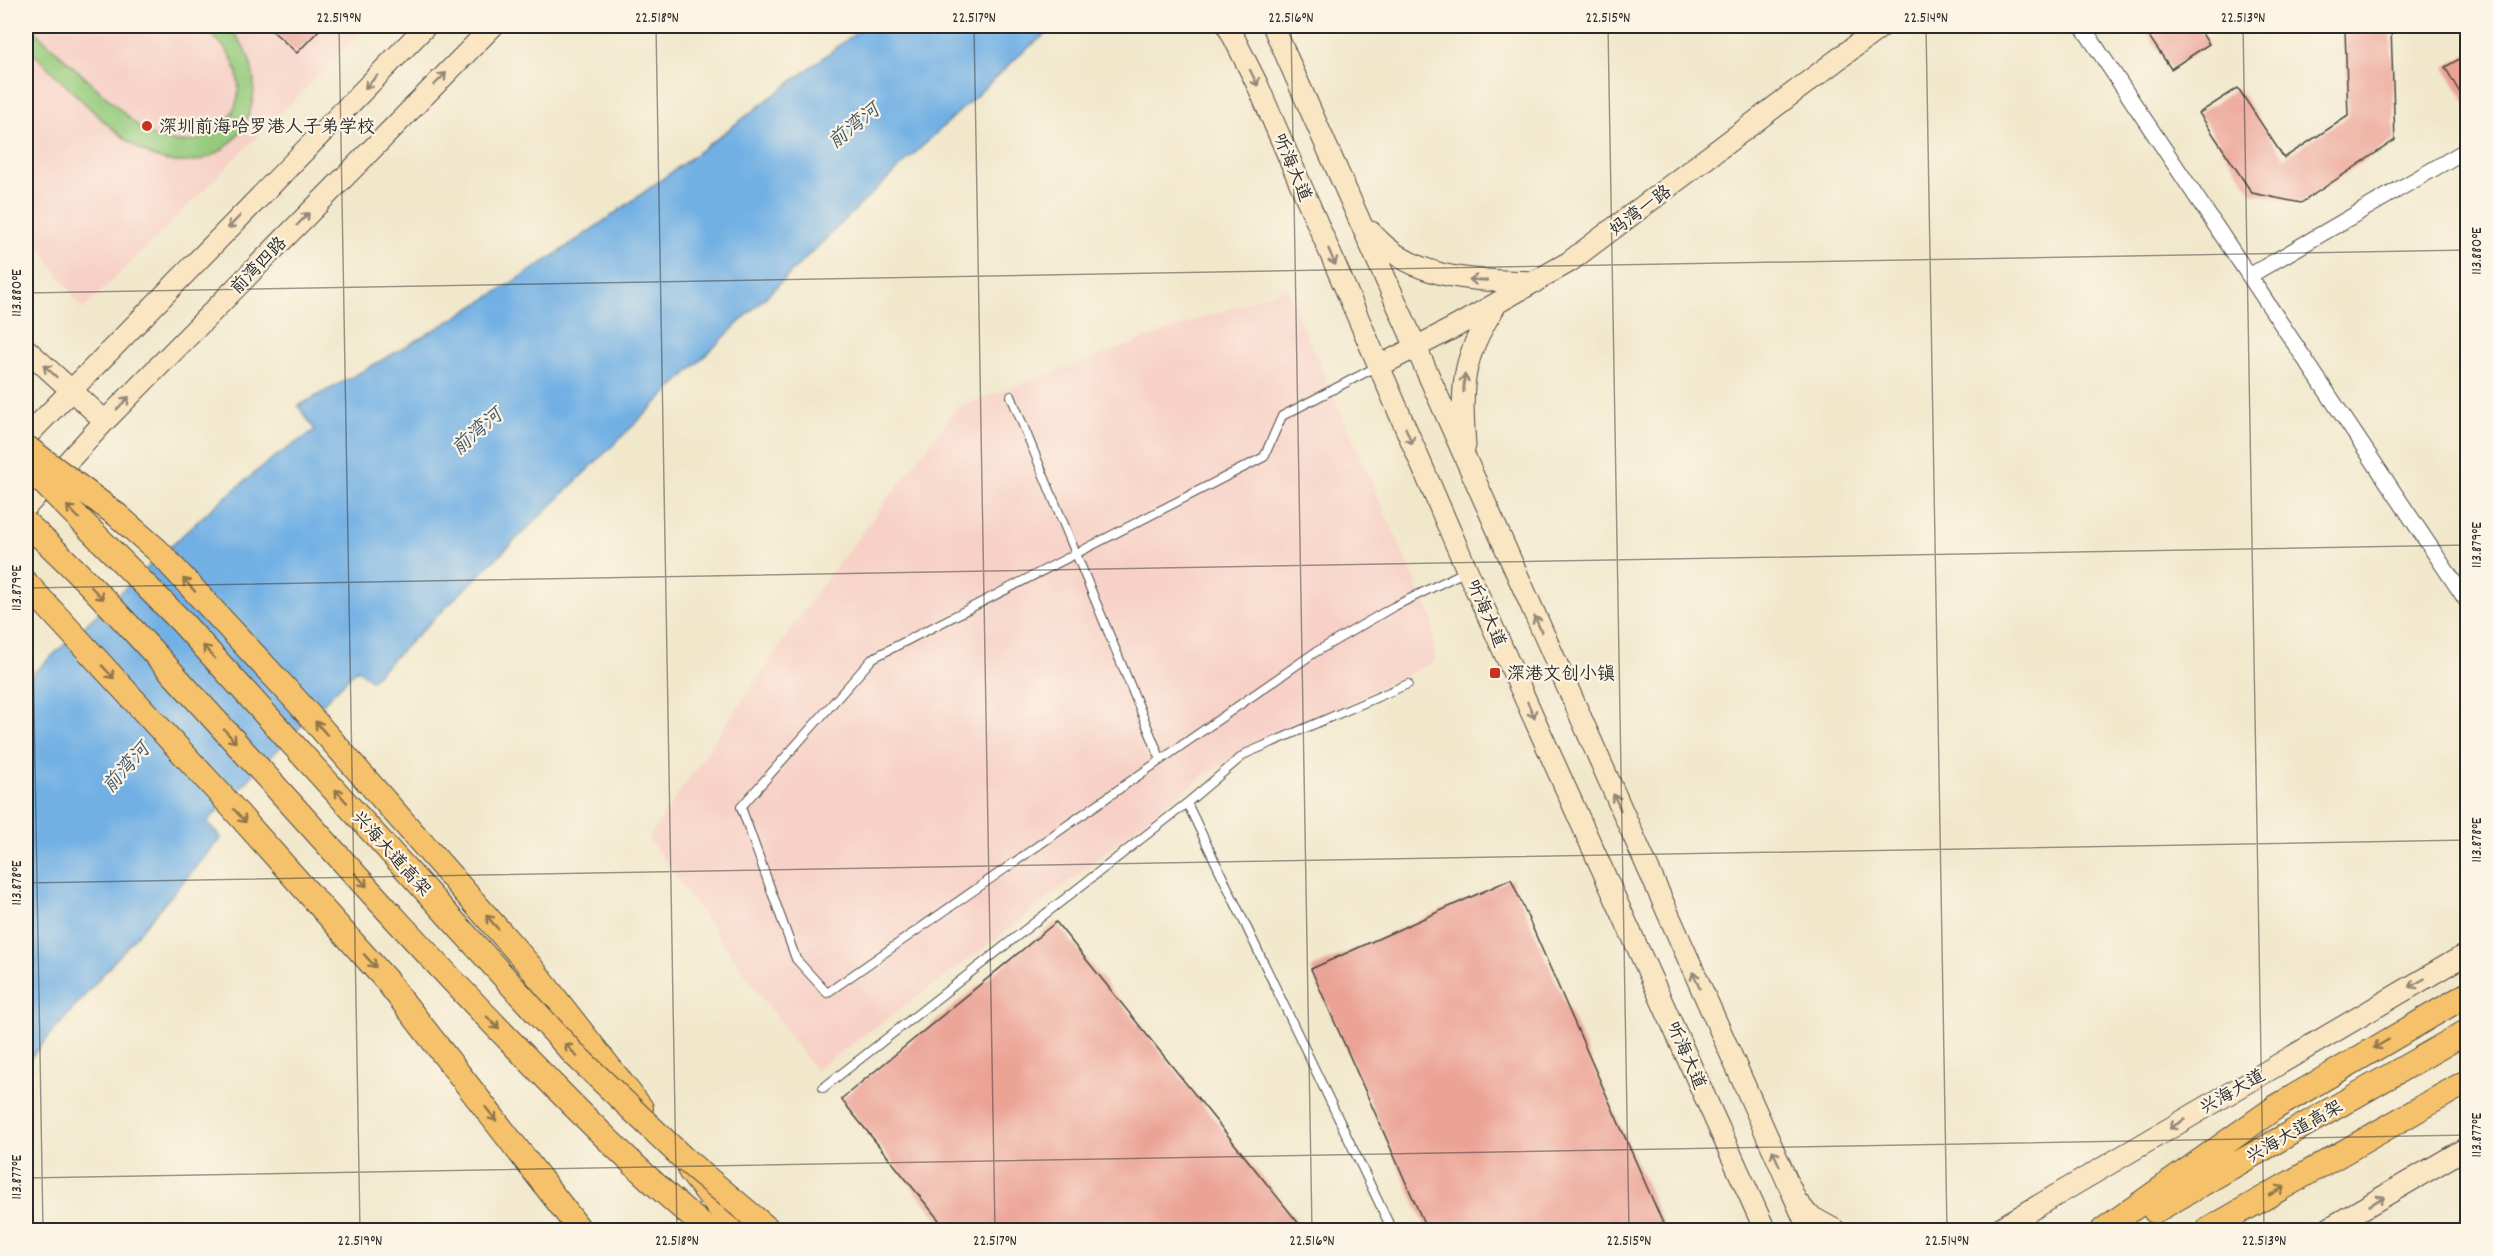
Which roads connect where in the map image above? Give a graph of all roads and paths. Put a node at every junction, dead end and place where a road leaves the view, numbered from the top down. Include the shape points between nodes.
1 (426, 26) edge
2 (493, 26) edge
3 (1228, 26) edge
4 (1273, 26) edge
5 (1882, 26) edge
6 (2082, 26) edge
7 (2468, 149) edge
8 (1362, 223) junction
9 (2249, 276) junction
10 (1536, 282) junction
11 (1496, 305) junction
12 (1416, 347) junction
13 (26, 349) edge
14 (1379, 366) junction
15 (70, 390) junction
16 (1011, 396) dead end
17 (105, 421) junction
18 (26, 437) edge
19 (26, 447) edge
20 (1466, 462) junction
21 (26, 465) edge
22 (26, 507) edge
23 (26, 523) edge
24 (1076, 554) junction
25 (1467, 570) junction
26 (26, 583) edge
27 (2468, 603) edge
28 (1408, 684) dead end
29 (1161, 760) junction
30 (1187, 804) junction
31 (2468, 953) edge
32 (2468, 994) edge
33 (2468, 1031) edge
34 (2468, 1081) edge
35 (824, 1088) dead end
36 (2468, 1147) edge
37 (1793, 1197) junction
38 (1752, 1199) junction
39 (580, 1230) edge
40 (708, 1230) edge
41 (737, 1230) edge
42 (769, 1230) edge
43 (1392, 1230) edge
44 (1753, 1230) edge
45 (1765, 1230) edge
46 (1809, 1230) edge
47 (1835, 1230) edge
48 (1997, 1230) edge
49 (2103, 1230) edge
50 (2120, 1230) edge
51 (2208, 1230) edge
52 (2326, 1230) edge

1 -> 15 main road
17 -> 2 main road, 前湾四路
3 -> 14 main road, 听海大道 via 1258,86
4 - 8 main road
5 - 10 main road, 妈湾一路 via 1599,242
6 - 9 street
7 - 9 street
10 -> 8 main road via 1438,275 1397,256
8 - 12 main road
9 - 27 street
10 - 11 main road, 妈湾一路
11 - 12 main road, 妈湾一路
20 -> 11 main road via 1465,371 1470,350
12 - 14 main road, 妈湾一路
12 - 20 main road
15 -> 13 main road
14 - 24 lane via 1282,416 1264,457
14 -> 25 main road, 听海大道
15 - 17 main road
15 - 18 main road
16 - 24 lane
17 - 22 main road, 前湾四路
41 -> 19 main road, bridge via 530,966 296,700 157,550
37 -> 20 main road
42 -> 21 main road, 兴海大道高架, bridge via 683,1158 574,1054 179,619
23 -> 40 main road via 144,641 557,1090
24 - 29 lane
24 - 29 lane via 873,658 741,807 796,959 827,993
25 - 29 lane via 1314,653
25 -> 38 main road, 听海大道
26 -> 39 main road via 386,980
28 - 30 lane via 1245,754
30 - 35 lane
30 - 43 lane
31 -> 48 main road, 兴海大道
32 -> 49 main road via 2276,1107
33 - 50 main road, 兴海大道高架
51 -> 34 main road
52 -> 36 main road
37 - 46 main road
37 - 47 main road via 1808,1215
38 - 44 main road
38 - 45 main road, 听海大道

